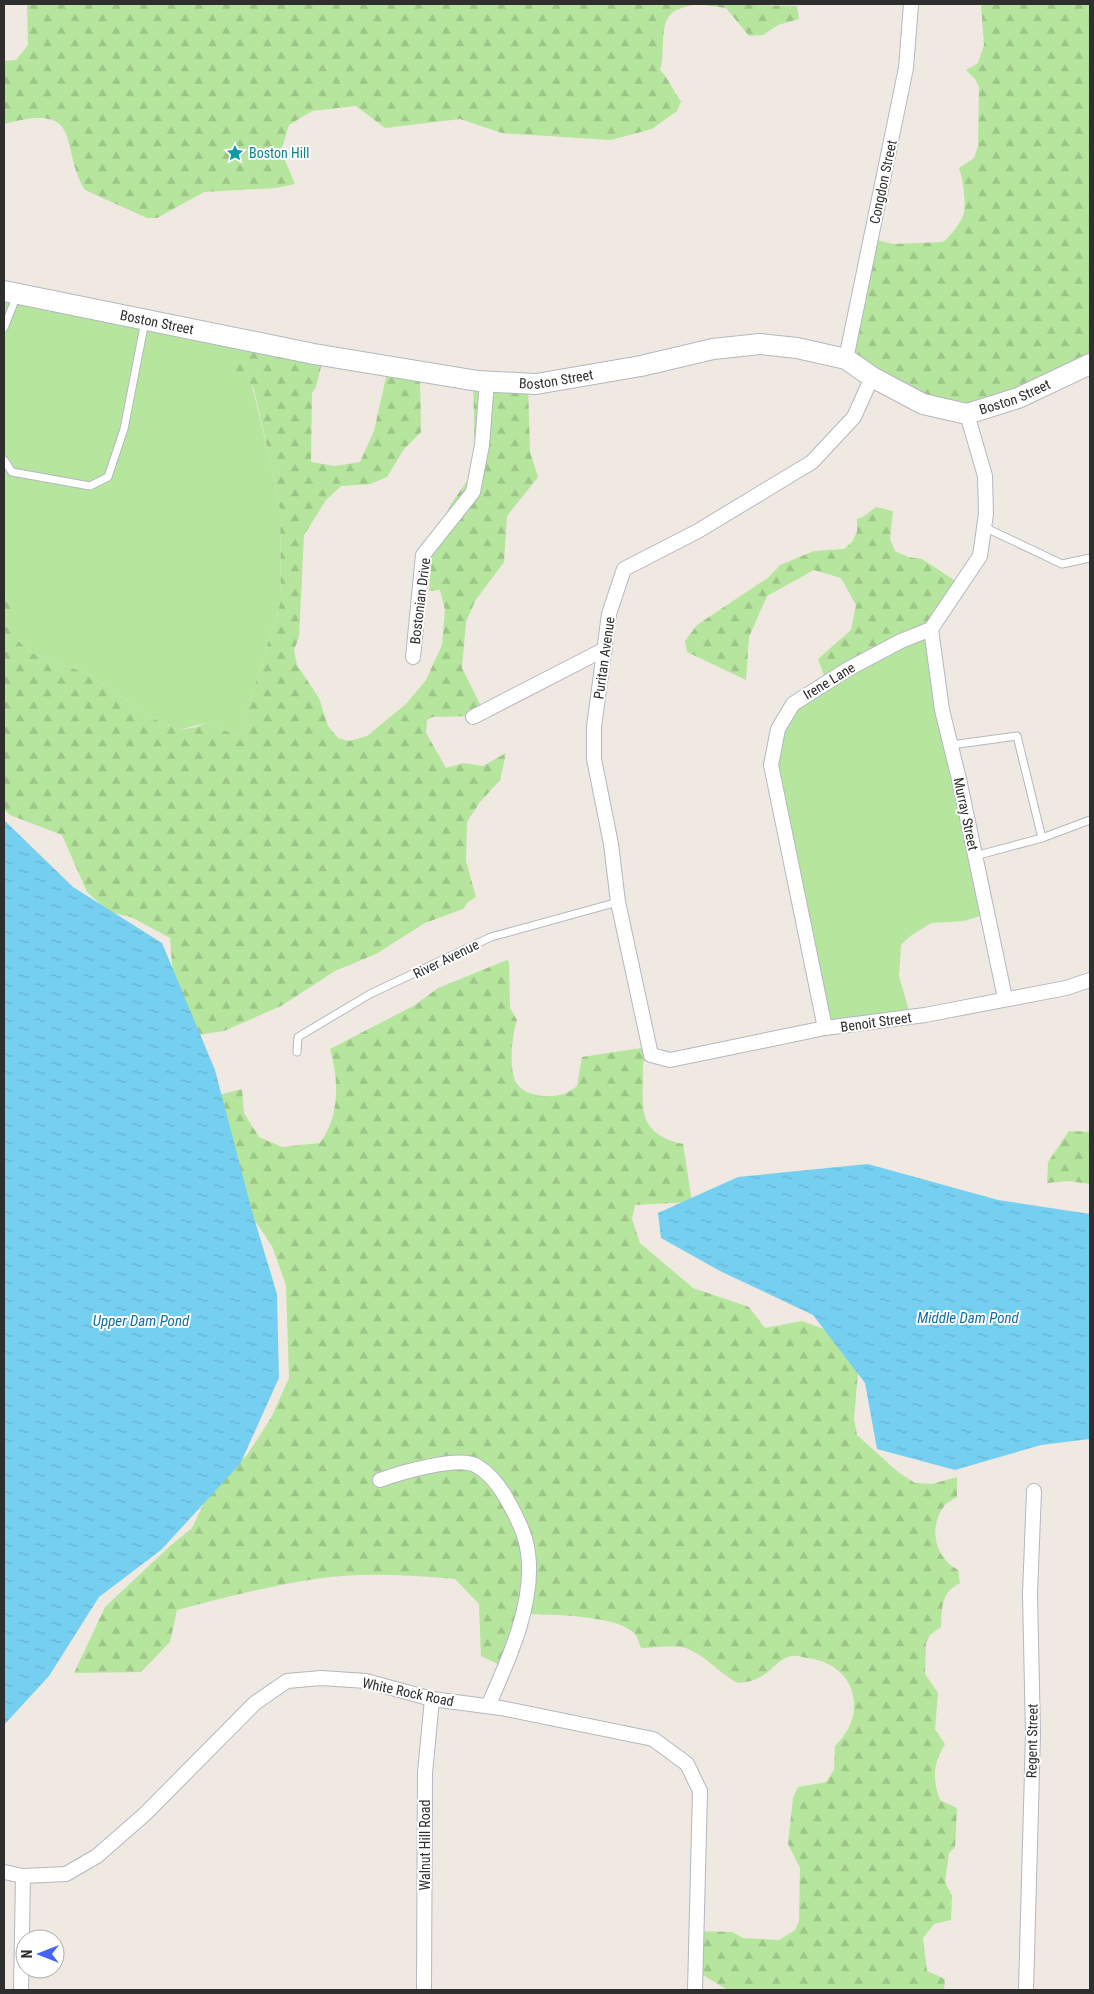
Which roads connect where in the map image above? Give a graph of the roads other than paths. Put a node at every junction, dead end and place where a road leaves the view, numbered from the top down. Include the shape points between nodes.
1 (910, 4) edge
2 (11, 293) edge
3 (146, 321) junction
4 (4, 328) edge
5 (846, 359) junction
6 (1090, 364) edge
7 (872, 378) junction
8 (487, 381) junction
9 (967, 414) junction
10 (4, 460) edge
11 (984, 527) junction
12 (1090, 558) edge
13 (931, 629) junction
14 (605, 649) junction
15 (413, 657) dead end
16 (473, 717) dead end
17 (951, 745) junction
18 (1090, 820) edge
19 (1042, 838) junction
20 (974, 856) junction
21 (618, 902) junction
22 (1090, 980) edge
23 (1005, 998) junction
24 (825, 1028) junction
25 (298, 1052) dead end
26 (660, 1058) joint
27 (380, 1480) dead end
28 (1034, 1491) dead end
29 (432, 1699) junction
30 (488, 1706) junction
31 (4, 1872) edge
32 (23, 1876) junction
33 (21, 1990) edge
34 (424, 1990) edge
35 (695, 1990) edge
36 (1026, 1990) edge

1 - 5 street, Congdon Street via 906,68
2 - 3 street, Boston Street
2 - 4 lane
3 - 8 street, Boston Street via 407,371
3 - 10 lane via 124,429 108,477 90,486 53,481 12,472
5 - 7 street, Boston Street
5 - 8 street, Boston Street via 760,344 713,349 583,378 536,384
6 - 9 street, Boston Street via 1018,398
7 - 9 street, Boston Street via 923,404
7 - 14 street, Puritan Avenue via 854,417 812,462 698,531 624,569 609,614
8 - 15 street, Bostonian Drive via 482,445 473,492 423,555
9 - 11 street via 985,476
11 - 12 lane via 1062,564
11 - 13 street via 980,556
13 - 17 street, Murray Street via 942,710
13 - 24 street, Irene Lane via 848,669 793,704 778,729 771,765
14 - 16 street
14 - 21 street, Puritan Avenue via 594,727 594,759 611,844
17 - 19 lane via 1017,736
17 - 20 street, Murray Street
18 - 19 lane
19 - 20 lane
20 - 23 street, Murray Street
21 - 25 lane, River Avenue via 491,937 370,994 322,1022 298,1037
21 - 26 street, Puritan Avenue via 651,1055
22 - 23 street, Benoit Street via 1066,988
23 - 24 street, Benoit Street via 925,1015
24 - 26 street, Benoit Street via 670,1060
27 - 30 street via 428,1466 476,1465 499,1485 519,1523 528,1553 527,1591 516,1641
28 - 36 street, Regent Street via 1030,1594 1033,1734
29 - 30 street, White Rock Road
29 - 32 street, White Rock Road via 366,1681 321,1678 287,1681 255,1703 145,1814 97,1856 66,1874
29 - 34 street, Walnut Hill Road via 425,1773
30 - 35 street, White Rock Road via 653,1739 686,1764 700,1791
31 - 32 street, White Rock Road
32 - 33 street

